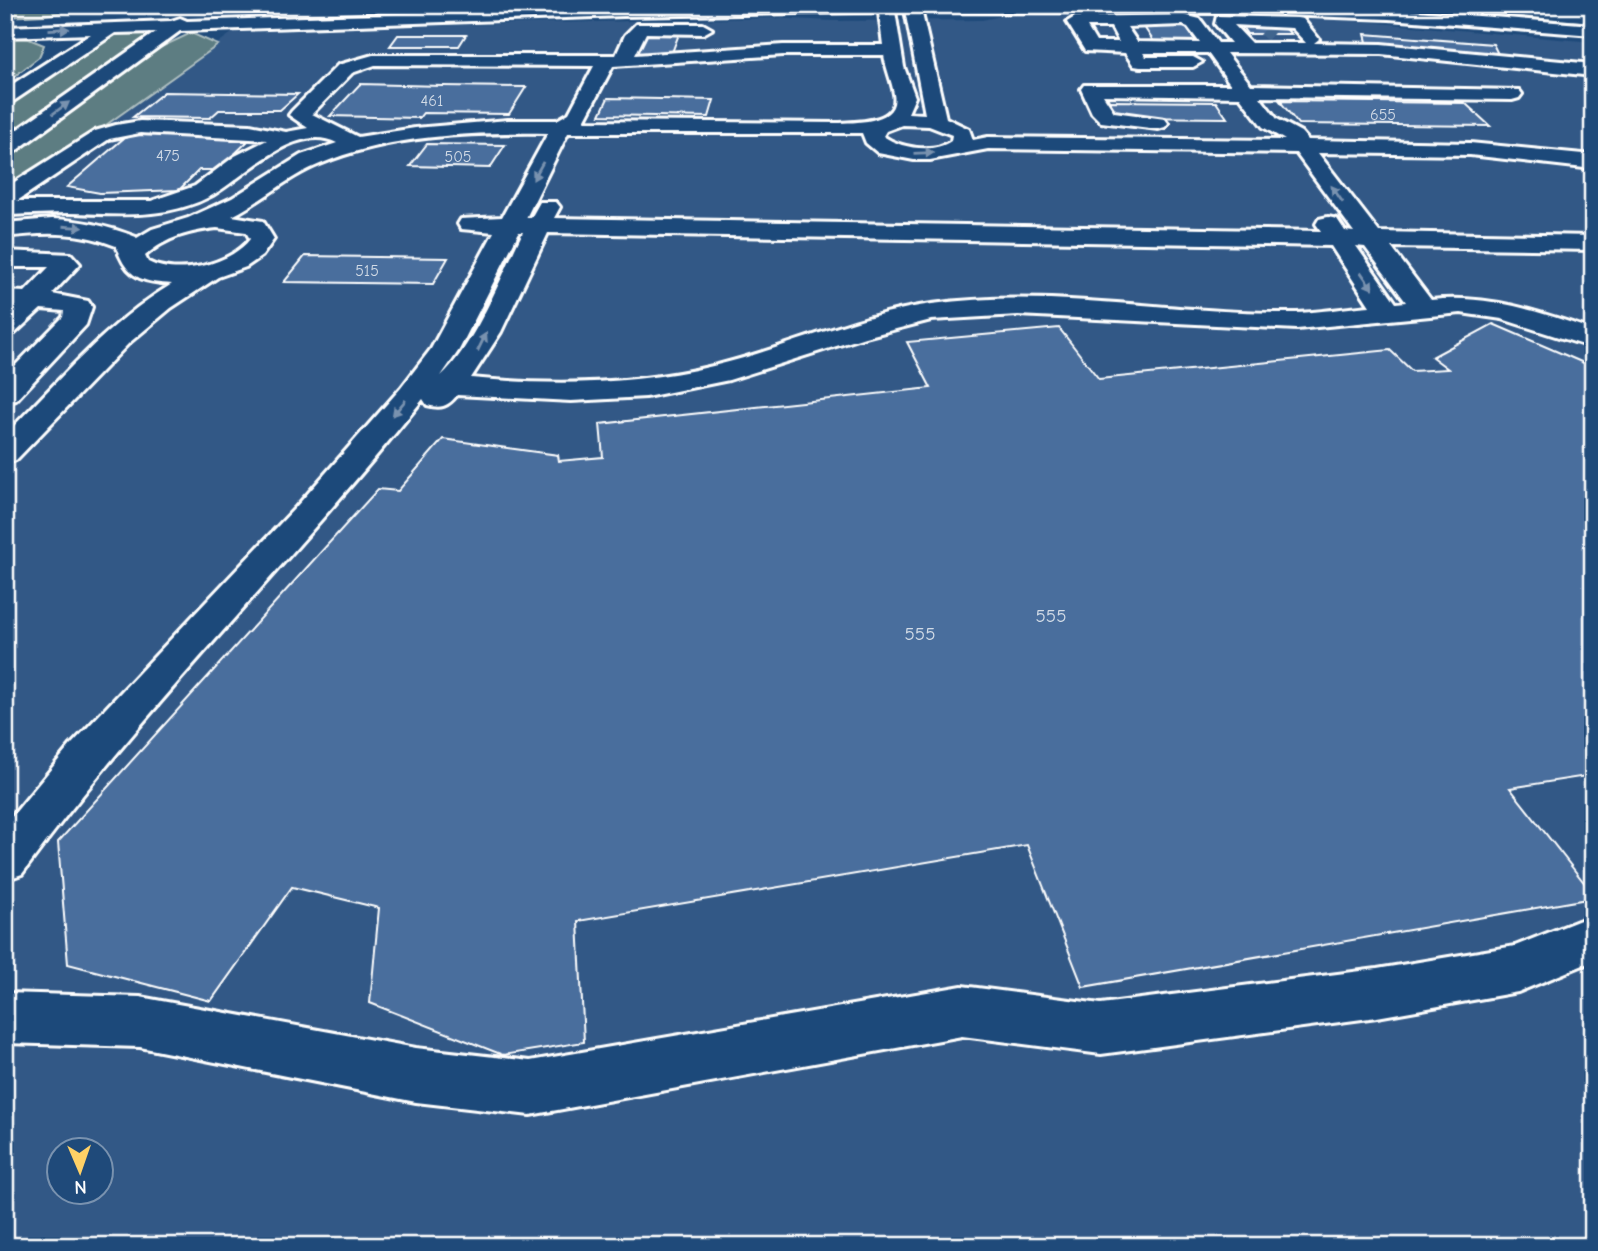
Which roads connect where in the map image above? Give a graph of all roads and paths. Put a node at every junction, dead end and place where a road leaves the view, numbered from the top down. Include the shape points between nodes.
1 (355, 5) edge
2 (369, 5) edge
3 (1409, 5) edge
4 (886, 6) edge
5 (912, 6) edge
6 (989, 6) edge
7 (790, 7) junction
8 (197, 10) junction
9 (69, 12) dead end
10 (135, 12) junction
11 (45, 15) junction
12 (5, 17) edge
13 (1593, 21) edge
14 (1116, 22) junction
15 (244, 24) junction
16 (177, 25) junction
17 (113, 27) junction
18 (1266, 27) junction
19 (704, 28) dead end
20 (1593, 30) edge
21 (919, 32) junction
22 (5, 34) edge
23 (891, 41) junction
24 (1132, 47) junction
25 (1213, 48) junction
26 (1246, 48) junction
27 (1286, 48) junction
28 (1318, 48) junction
29 (467, 59) junction
30 (373, 60) junction
31 (1514, 61) junction
32 (1193, 62) dead end
33 (609, 66) junction
34 (116, 68) junction
35 (1593, 70) edge
36 (341, 73) junction
37 (39, 75) junction
38 (1220, 91) junction
39 (1248, 91) junction
40 (5, 98) edge
41 (1232, 108) dead end
42 (943, 123) junction
43 (1173, 123) dead end
44 (885, 124) junction
45 (573, 129) junction
46 (327, 130) junction
47 (1282, 137) junction
48 (285, 139) junction
49 (355, 144) junction
50 (5, 148) edge
51 (886, 148) junction
52 (956, 148) junction
53 (1593, 153) edge
54 (1593, 162) edge
55 (1297, 179) dead end
56 (270, 186) junction
57 (1313, 202) dead end
58 (5, 203) edge
59 (197, 223) junction
60 (470, 224) dead end
61 (509, 225) junction
62 (254, 226) junction
63 (538, 226) junction
64 (5, 230) edge
65 (1336, 237) junction
66 (1368, 237) junction
67 (1593, 243) edge
68 (9, 262) edge
69 (138, 262) junction
70 (212, 271) junction
71 (5, 299) edge
72 (35, 300) junction
73 (1423, 307) junction
74 (1389, 313) junction
75 (5, 327) edge
76 (119, 337) junction
77 (1593, 340) edge
78 (421, 383) junction
79 (72, 384) junction
80 (451, 386) junction
81 (9, 387) edge
82 (5, 453) edge
83 (330, 490) junction
84 (5, 860) edge
85 (1593, 937) edge
86 (5, 1018) edge

1 - 2 main road
1 - 8 main road
3 - 13 main road
4 - 5 main road
4 - 7 main road
4 - 23 main road
5 - 6 main road
5 - 21 main road
6 - 20 main road via 1389,14
6 - 21 main road via 944,15
7 - 15 main road
7 - 23 main road via 858,15 875,21
8 - 10 main road
8 - 16 main road
9 - 11 main road
10 - 11 main road
10 - 17 main road
11 - 12 main road
14 - 24 main road
14 - 24 main road via 1075,22 1091,47
14 - 25 main road via 1184,20 1194,23
15 - 16 main road
15 - 34 main road via 182,38
16 - 17 main road
16 - 34 main road
22 -> 17 main road
17 - 37 main road
18 - 26 main road via 1223,20
18 - 27 main road
18 - 28 main road via 1297,23
19 - 33 main road via 642,28
21 - 42 main road
22 - 37 main road via 29,39 49,50 49,60
23 - 33 main road
23 - 44 main road via 905,97 903,106
24 - 25 main road
24 - 32 main road via 1140,62
25 - 26 main road
25 - 39 main road
26 - 27 main road
27 - 28 main road
28 - 31 main road
29 - 30 main road
29 - 30 main road via 480,37 389,38
29 - 33 main road
30 - 36 main road
31 - 35 main road
31 - 39 main road via 1512,101
33 - 36 main road
33 - 45 main road
50 -> 34 main road
36 - 46 main road via 299,115
37 - 40 main road
38 - 39 main road
38 - 41 main road
38 - 43 main road via 1091,89 1108,118
39 - 47 main road
42 - 44 main road via 912,119
42 - 47 main road via 1016,134
42 - 52 main road via 962,133 962,143
44 - 45 main road via 836,129
44 - 51 main road via 875,130 873,139
45 - 49 main road via 501,135 452,130
45 - 51 main road via 795,138
45 -> 61 main road
45 - 63 main road
46 - 48 main road
46 - 49 main road
47 - 52 main road
47 - 53 main road via 1511,140
47 - 54 main road
47 - 55 main road
66 -> 47 main road
48 - 58 main road via 243,161 202,191 151,208 11,208
48 - 58 main road via 250,131 140,127 116,131 90,142 8,196
49 - 56 main road via 309,160
51 -> 52 main road via 930,154
56 - 59 main road
56 - 62 main road
57 - 65 main road
59 - 62 main road
59 - 69 main road via 144,242
60 - 61 main road
61 - 63 main road
61 - 78 main road via 444,350
62 - 70 main road via 262,239 259,247
63 - 65 main road
80 -> 63 main road via 478,351
64 -> 69 main road via 80,226 127,242
65 - 66 main road
65 -> 74 main road
66 - 67 main road
66 - 73 main road
68 - 72 main road via 62,259 67,264
69 - 70 main road via 167,276
69 - 76 main road via 136,299
70 - 76 main road via 162,302
71 - 72 main road
72 - 75 main road
72 - 81 main road via 78,307 76,319
73 - 74 main road
73 - 77 main road via 1461,305 1504,311
74 - 80 main road via 1264,321 1018,307 931,312 719,374 646,388 571,392
76 - 79 main road
78 - 80 main road
78 -> 83 main road
79 - 81 main road
79 - 82 main road
80 - 83 main road via 375,463
83 - 84 main road via 38,814
85 - 86 main road via 1518,970 1377,993 1101,1028 962,1011 530,1088 416,1075 140,1022

